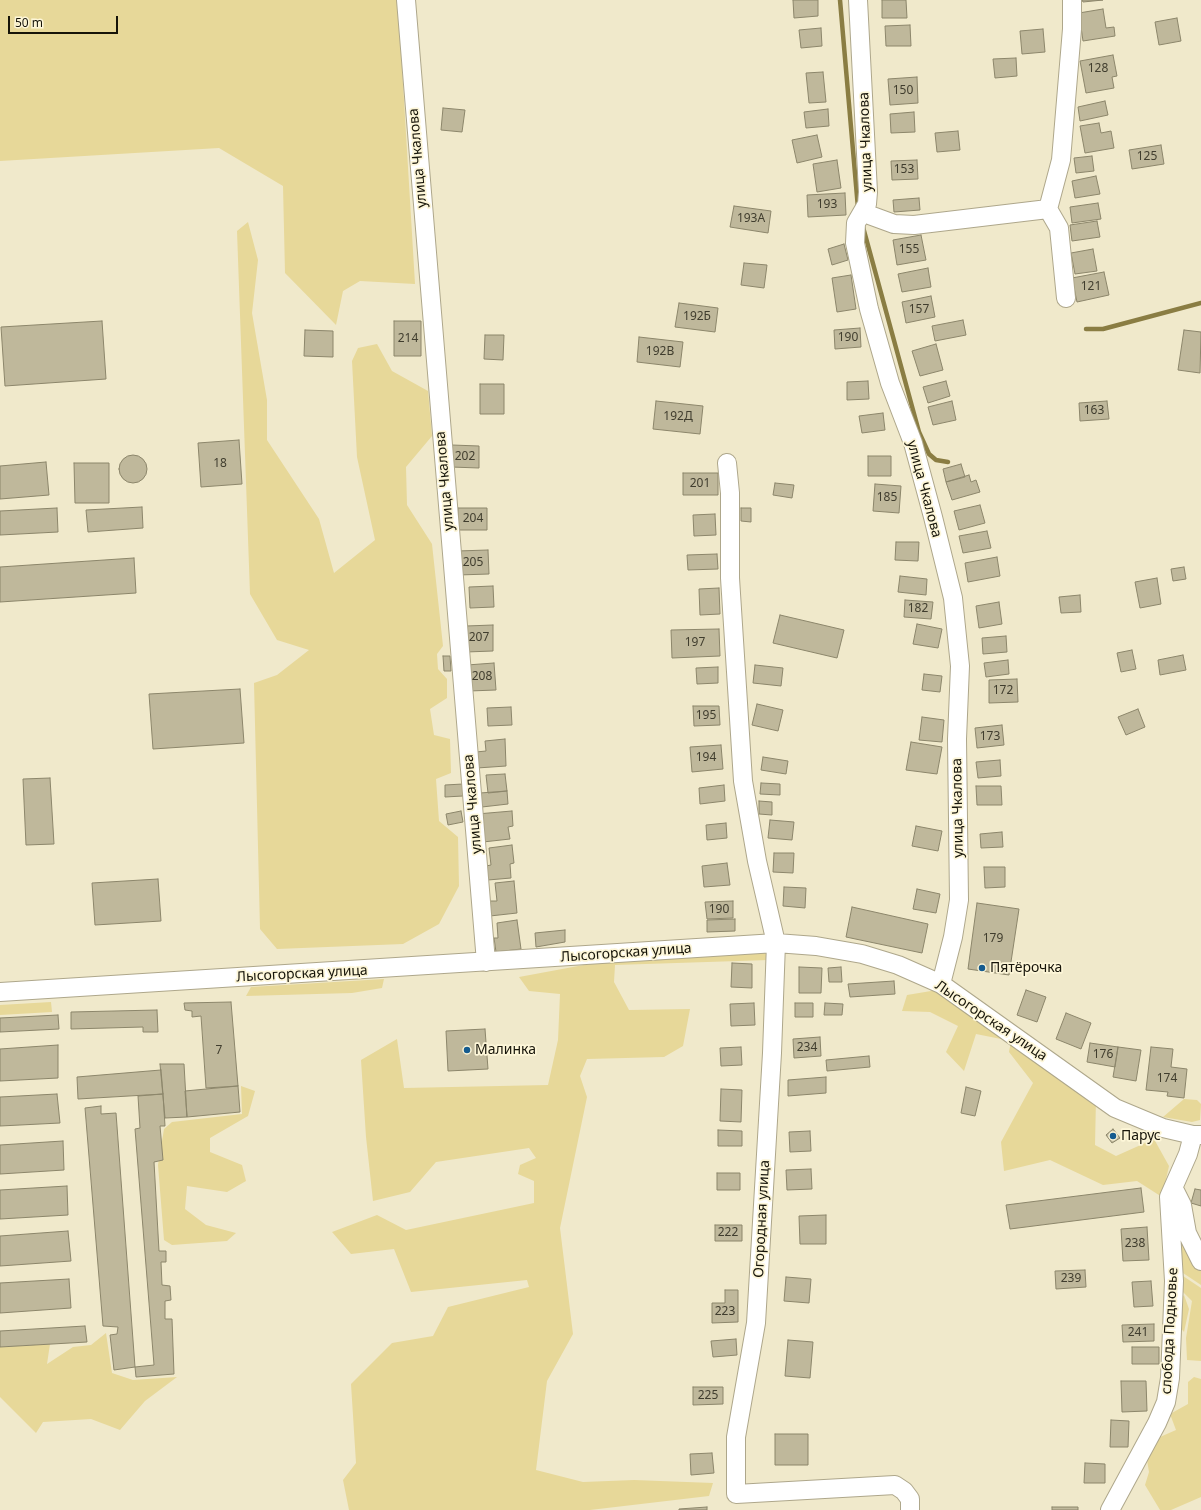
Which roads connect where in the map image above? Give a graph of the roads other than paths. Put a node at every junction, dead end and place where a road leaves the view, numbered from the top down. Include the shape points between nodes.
1 (406, 0) edge
2 (858, 0) edge
3 (1072, 0) edge
4 (1048, 209) junction
5 (864, 213) junction
6 (1066, 298) dead end
7 (727, 463) dead end
8 (776, 943) junction
9 (486, 962) junction
10 (941, 984) junction
11 (0, 992) edge
12 (1197, 1135) edge
13 (1171, 1199) junction
14 (1201, 1261) edge
15 (910, 1510) edge
16 (1110, 1510) edge

1 - 9 street, улица Чкалова
2 - 5 street, улица Чкалова via 868,192
3 - 4 street via 1061,160
4 - 5 street via 914,226 894,224
4 - 6 street via 1059,228
5 - 10 street, улица Чкалова via 856,224 855,242 869,309 890,383 913,443 953,598 957,635 960,666 957,739 959,900
7 - 8 street, Огородная улица via 730,493 730,578 743,781 757,861
8 - 9 street, Лысогорская улица
8 - 10 street, Лысогорская улица via 816,946 862,954 898,964
8 - 15 street, Огородная улица via 756,1323 736,1438 736,1494 895,1485 910,1499
9 - 11 street, Лысогорская улица
10 - 12 street, Лысогорская улица via 1115,1108 1163,1128
12 - 13 street
13 - 14 street via 1182,1205 1187,1233
13 - 16 street, слобода Подновье via 1174,1280 1170,1378 1166,1402

